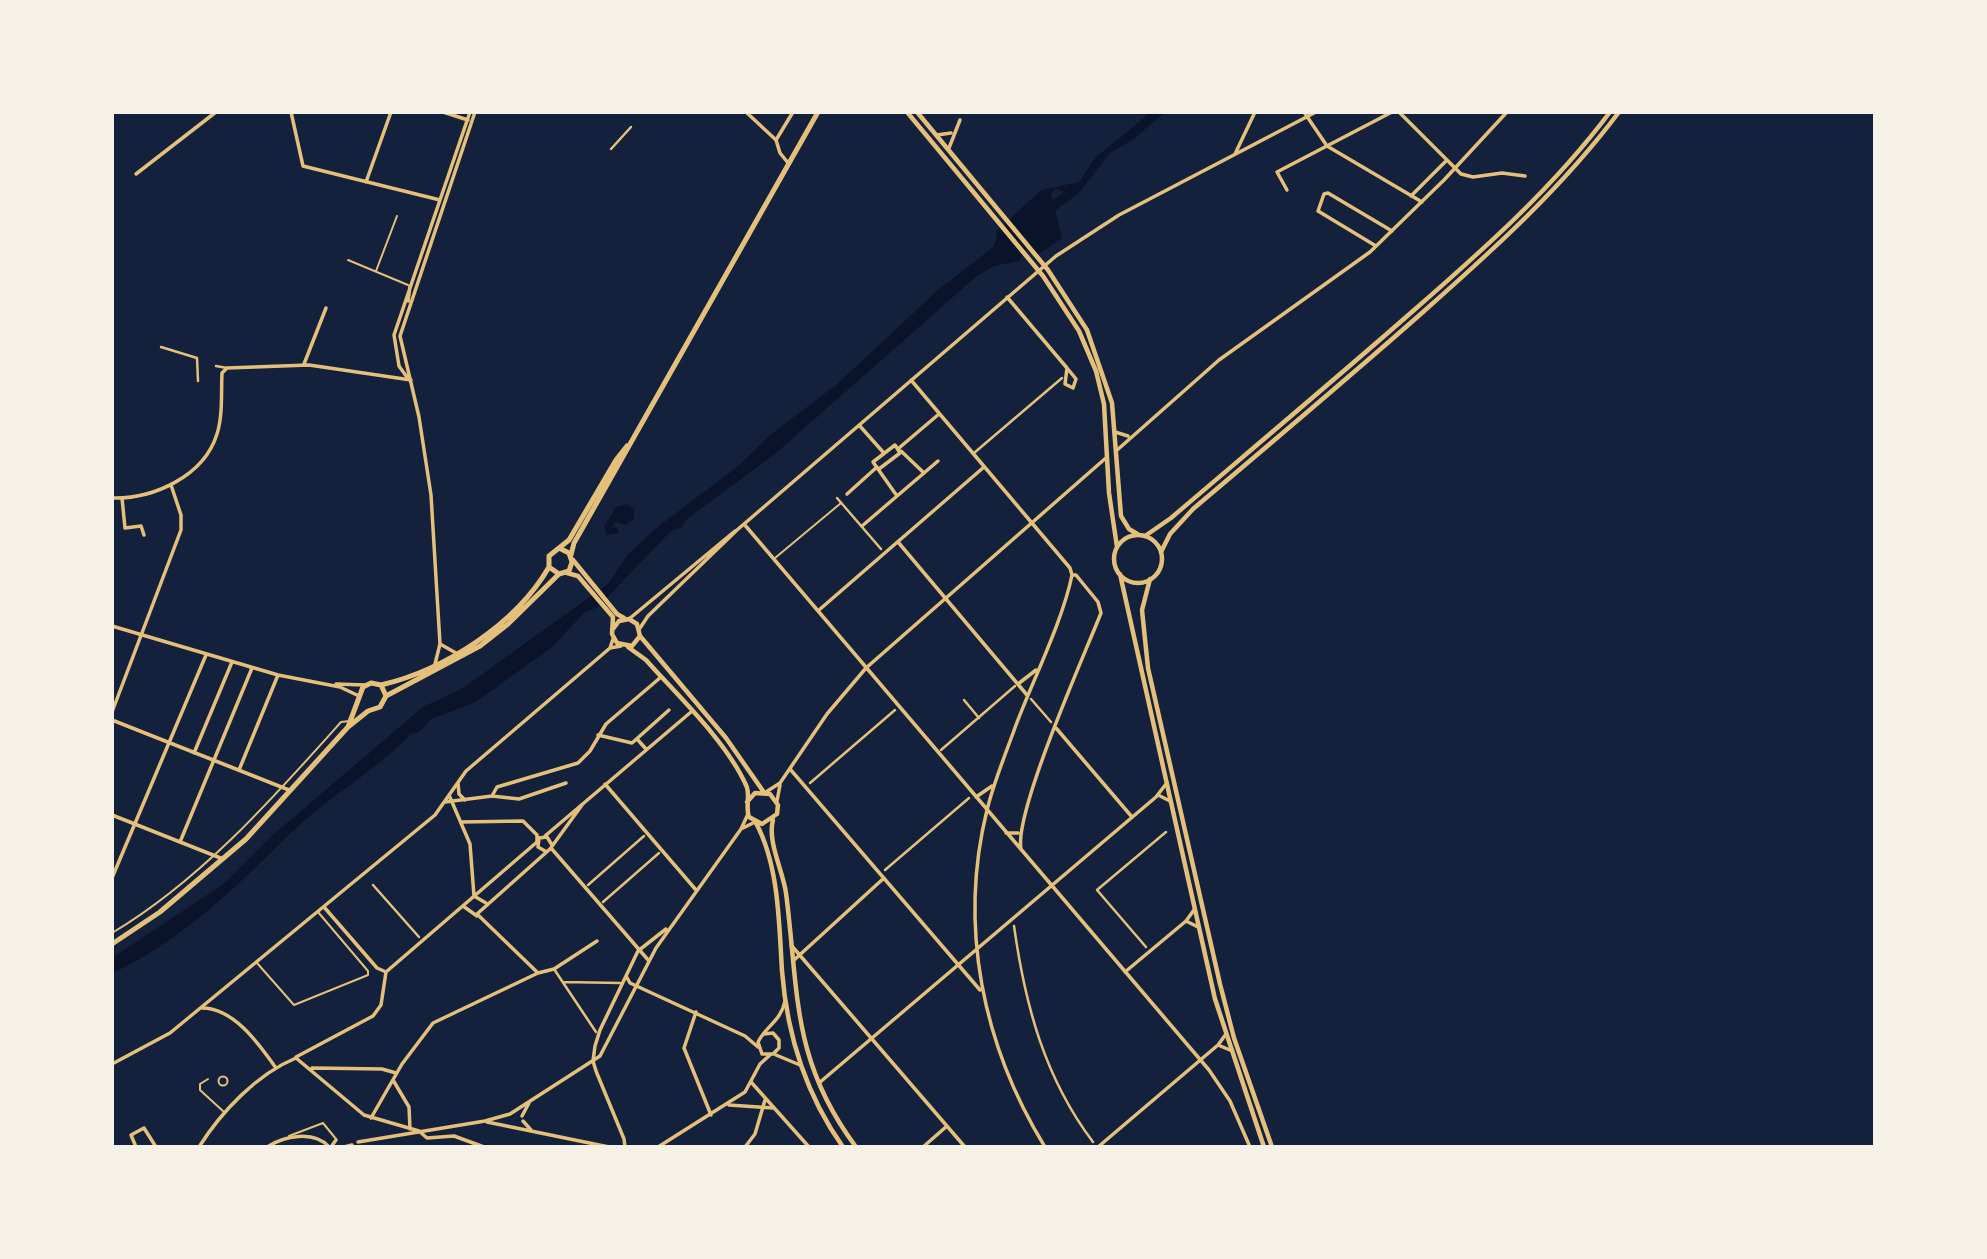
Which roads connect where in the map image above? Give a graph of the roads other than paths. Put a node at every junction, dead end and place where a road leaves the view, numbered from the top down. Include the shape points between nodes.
1 (216, 112) edge
2 (291, 112) edge
3 (391, 112) edge
4 (443, 112) edge
5 (470, 112) edge
6 (475, 112) edge
7 (746, 112) edge
8 (793, 112) edge
9 (818, 112) edge
10 (907, 112) edge
11 (917, 112) edge
12 (1255, 112) edge
13 (1316, 112) edge
14 (1392, 112) edge
15 (1399, 112) edge
16 (1507, 112) edge
17 (1610, 112) edge
18 (1619, 112) edge
19 (1306, 114) edge
20 (469, 120) junction
21 (960, 120) dead end
22 (631, 127) dead end
23 (953, 132) junction
24 (937, 135) junction
25 (776, 140) junction
26 (1327, 146) junction
27 (611, 149) dead end
28 (949, 150) junction
29 (1235, 154) junction
30 (1447, 160) junction
31 (789, 163) junction
32 (1455, 169) junction
33 (136, 174) dead end
34 (1525, 176) dead end
35 (366, 182) junction
36 (1287, 190) dead end
37 (1411, 196) junction
38 (442, 200) junction
39 (1422, 202) junction
40 (397, 216) dead end
41 (1392, 231) junction
42 (1376, 246) junction
43 (348, 260) dead end
44 (1044, 266) junction
45 (1039, 270) junction
46 (376, 271) junction
47 (417, 282) junction
48 (410, 286) junction
49 (1007, 297) junction
50 (326, 308) dead end
51 (407, 310) junction
52 (161, 347) dead end
53 (304, 365) junction
54 (204, 366) dead end
55 (216, 366) dead end
56 (197, 367) junction
57 (229, 367) junction
58 (1067, 368) junction
59 (400, 369) junction
60 (391, 378) junction
61 (1062, 378) dead end
62 (411, 380) junction
63 (911, 380) junction
64 (198, 381) dead end
65 (939, 414) junction
66 (859, 425) junction
67 (1115, 432) junction
68 (1130, 436) junction
69 (630, 444) junction
70 (900, 450) junction
71 (883, 452) junction
72 (1115, 453) junction
73 (973, 454) junction
74 (1108, 456) junction
75 (938, 461) dead end
76 (1098, 466) junction
77 (984, 467) junction
78 (878, 468) junction
79 (924, 473) junction
80 (1108, 475) junction
81 (171, 485) junction
82 (847, 494) dead end
83 (897, 496) junction
84 (112, 498) edge
85 (122, 498) junction
86 (837, 498) dead end
87 (841, 503) junction
88 (1032, 523) junction
89 (744, 524) junction
90 (862, 526) junction
91 (737, 530) junction
92 (144, 535) dead end
93 (1142, 535) junction
94 (898, 542) junction
95 (1117, 547) junction
96 (561, 549) junction
97 (881, 549) dead end
98 (1161, 552) junction
99 (571, 557) junction
100 (774, 559) junction
101 (549, 567) junction
102 (562, 573) junction
103 (1119, 574) junction
104 (1072, 575) junction
105 (583, 578) junction
106 (1150, 579) junction
107 (1082, 582) junction
108 (1069, 586) junction
109 (945, 598) junction
110 (818, 610) junction
111 (615, 615) junction
112 (627, 619) junction
113 (112, 626) edge
114 (640, 628) junction
115 (613, 629) junction
116 (141, 636) junction
117 (640, 636) junction
118 (614, 639) junction
119 (440, 644) junction
120 (621, 646) junction
121 (628, 647) junction
122 (610, 648) junction
123 (456, 653) junction
124 (206, 655) junction
125 (232, 662) junction
126 (435, 664) junction
127 (253, 668) junction
128 (866, 668) junction
129 (1037, 669) junction
130 (278, 675) junction
131 (661, 677) junction
132 (328, 684) junction
133 (365, 685) junction
134 (381, 685) junction
135 (1017, 685) junction
136 (386, 696) junction
137 (360, 697) junction
138 (1029, 697) junction
139 (964, 701) dead end
140 (372, 709) junction
141 (669, 710) dead end
142 (895, 710) dead end
143 (112, 712) edge
144 (691, 712) junction
145 (979, 718) junction
146 (112, 720) edge
147 (1051, 722) dead end
148 (350, 724) junction
149 (1056, 728) junction
150 (598, 736) junction
151 (637, 739) junction
152 (168, 742) junction
153 (646, 749) junction
154 (941, 750) dead end
155 (194, 753) junction
156 (214, 760) junction
157 (790, 769) junction
158 (239, 770) junction
159 (458, 780) junction
160 (566, 783) dead end
161 (780, 783) junction
162 (810, 783) dead end
163 (605, 784) junction
164 (1166, 784) junction
165 (994, 785) junction
166 (283, 788) junction
167 (291, 791) junction
168 (765, 792) junction
169 (1158, 795) junction
170 (492, 796) junction
171 (976, 797) junction
172 (969, 798) dead end
173 (465, 800) junction
174 (1170, 801) junction
175 (447, 802) junction
176 (747, 802) junction
177 (777, 802) junction
178 (582, 805) junction
179 (987, 810) junction
180 (748, 814) junction
181 (112, 815) edge
182 (1132, 817) junction
183 (773, 820) junction
184 (461, 822) junction
185 (755, 822) junction
186 (135, 824) junction
187 (741, 829) junction
188 (1166, 832) dead end
189 (1020, 833) junction
190 (1006, 834) junction
191 (545, 836) junction
192 (644, 836) dead end
193 (537, 841) junction
194 (180, 842) junction
195 (1014, 842) junction
196 (549, 849) junction
197 (1022, 852) junction
198 (659, 853) dead end
199 (213, 855) junction
200 (223, 859) junction
201 (885, 870) dead end
202 (112, 878) edge
203 (884, 878) junction
204 (373, 885) dead end
205 (588, 885) dead end
206 (1051, 886) junction
207 (696, 890) junction
208 (474, 895) junction
209 (603, 902) dead end
210 (486, 903) junction
211 (463, 906) junction
212 (324, 907) junction
213 (1194, 910) junction
214 (318, 912) junction
215 (477, 916) junction
216 (1186, 921) junction
217 (671, 926) junction
218 (1014, 926) dead end
219 (1198, 927) junction
220 (975, 930) junction
221 (112, 933) edge
222 (419, 937) dead end
223 (988, 940) junction
224 (597, 941) dead end
225 (112, 944) edge
226 (790, 944) junction
227 (1146, 947) dead end
228 (976, 950) junction
229 (638, 951) junction
230 (798, 953) junction
231 (649, 961) junction
232 (257, 962) junction
233 (792, 963) junction
234 (959, 965) junction
235 (554, 969) junction
236 (386, 972) junction
237 (1125, 972) junction
238 (538, 973) junction
239 (626, 976) junction
240 (562, 982) junction
241 (620, 983) dead end
242 (638, 985) junction
243 (982, 992) junction
244 (785, 999) junction
245 (210, 1001) junction
246 (202, 1008) junction
247 (212, 1008) junction
248 (696, 1012) junction
249 (596, 1032) dead end
250 (763, 1034) junction
251 (1226, 1034) junction
252 (745, 1036) junction
253 (873, 1040) junction
254 (1218, 1045) junction
255 (758, 1048) junction
256 (1230, 1050) junction
257 (772, 1055) junction
258 (296, 1058) junction
259 (1200, 1060) junction
260 (593, 1061) junction
261 (112, 1063) edge
262 (760, 1064) junction
263 (801, 1065) junction
264 (276, 1068) junction
265 (310, 1068) junction
266 (396, 1073) junction
267 (208, 1079) dead end
268 (393, 1079) junction
269 (751, 1082) junction
270 (819, 1083) junction
271 (765, 1100) junction
272 (531, 1101) junction
273 (727, 1105) junction
274 (762, 1107) junction
275 (774, 1108) junction
276 (225, 1113) junction
277 (512, 1113) junction
278 (710, 1115) junction
279 (523, 1118) junction
280 (371, 1119) junction
281 (485, 1121) junction
282 (947, 1126) junction
283 (514, 1127) junction
284 (410, 1129) junction
285 (532, 1130) junction
286 (419, 1131) junction
287 (289, 1136) junction
288 (336, 1140) joint
289 (358, 1142) dead end
290 (1093, 1142) dead end
291 (352, 1144) dead end
292 (136, 1147) edge
293 (156, 1147) edge
294 (199, 1147) edge
295 (267, 1147) edge
296 (330, 1147) edge
297 (344, 1147) edge
298 (484, 1147) edge
299 (609, 1147) edge
300 (625, 1147) edge
301 (658, 1147) edge
302 (745, 1147) edge
303 (810, 1147) edge
304 (843, 1147) edge
305 (856, 1147) edge
306 (923, 1147) edge
307 (965, 1147) edge
308 (1045, 1147) edge
309 (1098, 1147) edge
310 (1250, 1147) edge
311 (1264, 1147) edge
312 (1272, 1147) edge

1 - 33 street
2 - 35 street via 303,166
3 - 35 street
4 - 20 street
5 - 20 street
6 - 20 street
7 - 25 street
8 - 25 street
9 - 31 highway
10 - 45 main road
11 - 24 main road
12 - 29 street
13 - 19 street
14 - 26 street
15 - 30 street
16 - 32 street
17 - 93 main road via 1511,224 1171,518
18 - 98 main road via 1528,218 1193,509 1170,534
19 - 26 street
19 - 29 street
20 - 38 street
20 - 38 street
21 - 23 street
22 - 27 street
23 - 24 street
23 - 28 street
24 - 28 main road
25 - 31 street
26 - 36 street via 1277,172
26 - 37 street
28 - 44 main road
29 - 44 street via 1119,215
30 - 32 street
30 - 37 street
31 - 69 highway
32 - 34 street via 1469,177
32 - 39 street
35 - 38 street
37 - 39 street
38 - 47 street
38 - 48 street
39 - 41 street
40 - 46 lane
41 - 42 street
41 - 42 street via 1324,194 1318,211
42 - 68 street via 1225,355
43 - 46 lane
44 - 45 street
44 - 67 main road via 1093,343 1107,382
45 - 49 street
45 - 74 main road via 1079,331 1096,371
46 - 48 lane
47 - 48 street
47 - 51 street
48 - 51 street
48 - 59 street via 394,335
49 - 58 street
49 - 63 street
50 - 53 street
51 - 62 street via 400,336
52 - 56 street via 197,358
53 - 57 street
53 - 60 street
54 - 56 street
55 - 57 street
56 - 64 street
57 - 81 street via 222,373 220,424 213,446 200,463
58 - 58 street via 1065,384 1073,388 1076,379
59 - 60 street
59 - 62 street
60 - 62 street
61 - 73 street
62 - 119 street via 432,507
63 - 65 street
63 - 66 street
65 - 70 street
65 - 73 street
66 - 71 street
66 - 89 street
67 - 68 street
67 - 72 main road
68 - 72 street
69 - 96 highway
69 - 99 highway via 574,543
70 - 71 street via 893,444
70 - 78 street
70 - 79 street
71 - 78 street via 874,460
72 - 93 main road via 1121,516 1129,529
73 - 77 street
74 - 76 street
74 - 80 main road
75 - 79 street
76 - 80 street
76 - 88 street
77 - 88 street
77 - 94 street
78 - 82 street
78 - 83 street
79 - 83 street
80 - 95 main road
81 - 85 street
81 - 116 street via 181,530
83 - 90 street
84 - 85 street
85 - 92 street via 125,528 141,526
86 - 87 street
87 - 90 street
87 - 100 lane
88 - 104 street
88 - 109 street
89 - 91 street
89 - 100 street
90 - 97 street
91 - 112 street
91 - 114 street
93 - 95 main road via 1128,537
93 - 98 main road
94 - 109 street
94 - 110 street
95 - 103 main road via 1114,559
96 - 99 highway
96 - 101 highway via 549,556
98 - 106 main road via 1161,564
99 - 102 highway via 572,567
99 - 105 main road
100 - 110 street
101 - 102 highway
101 - 123 highway via 511,614
102 - 105 main road
102 - 136 highway via 480,646
103 - 106 main road via 1137,583
103 - 164 main road
104 - 107 street
104 - 108 street
105 - 111 main road
106 - 312 main road via 1142,627 1151,681 1220,984
107 - 108 street
107 - 149 street via 1101,609
108 - 129 street
109 - 128 street
109 - 135 street
110 - 128 street
111 - 112 main road
111 - 115 main road
112 - 114 main road
112 - 115 main road
113 - 116 street
114 - 117 main road
115 - 118 main road
116 - 124 street
116 - 143 street
117 - 121 main road
117 - 168 main road
118 - 120 main road
118 - 122 street
119 - 123 street
119 - 126 street
120 - 121 main road
120 - 122 street
121 - 131 main road
122 - 159 street
123 - 126 highway
124 - 125 street
124 - 152 street
125 - 127 street
125 - 155 street
126 - 134 highway
127 - 130 street
127 - 156 street
128 - 157 street via 827,714
128 - 171 street
129 - 135 street
129 - 138 street
130 - 132 street
130 - 158 street
131 - 144 main road
131 - 150 street
132 - 133 street
132 - 137 street
133 - 134 highway
133 - 137 highway
134 - 136 highway
135 - 138 street
135 - 145 street
136 - 140 highway via 383,704
137 - 140 highway via 363,705
137 - 148 highway
138 - 147 street
138 - 165 street
139 - 145 street
140 - 148 highway
141 - 151 street
142 - 162 street
144 - 153 street
144 - 176 main road via 745,783
145 - 154 street
146 - 152 street
148 - 166 lane via 341,722
148 - 167 highway
149 - 182 street
149 - 189 street
150 - 151 street via 627,744
150 - 170 street via 578,763 497,787
151 - 153 street
152 - 155 street
152 - 186 street
153 - 163 street
155 - 156 street
156 - 158 street
156 - 194 street
157 - 161 street
157 - 203 street
158 - 166 street
159 - 173 street via 459,794
159 - 175 street
160 - 170 street via 527,797
161 - 168 street
161 - 177 street
163 - 178 street
163 - 207 street
164 - 169 street
164 - 174 main road
165 - 171 street
165 - 179 street
166 - 167 street
166 - 199 lane
167 - 200 highway
168 - 176 main road via 755,793
168 - 177 main road
169 - 174 street
169 - 182 street
170 - 173 street
171 - 179 street
172 - 201 street
173 - 175 street
174 - 213 main road
175 - 184 street
175 - 212 street
176 - 180 main road
177 - 183 main road
178 - 191 street
178 - 196 street
179 - 190 street
179 - 220 street via 977,864
180 - 185 main road
180 - 187 street
181 - 186 street
182 - 206 street
183 - 185 main road
183 - 226 main road
184 - 193 street via 523,821
184 - 208 street via 470,844
185 - 187 street
185 - 244 main road via 773,880
186 - 194 street
186 - 202 street
187 - 207 street
188 - 227 street via 1097,890
189 - 190 street
189 - 195 street
189 - 197 street
190 - 195 street
191 - 193 street
191 - 196 street via 551,841
192 - 205 street
193 - 196 street via 539,849
193 - 208 street
194 - 199 street
195 - 197 street
196 - 210 street
196 - 229 street
197 - 206 street
198 - 209 street
199 - 200 street
199 - 221 lane
200 - 225 highway via 160,912
203 - 230 street
203 - 234 street
204 - 222 street
206 - 223 street
206 - 237 street
207 - 217 street
208 - 210 street
208 - 211 street
210 - 215 street
211 - 215 street
211 - 236 street
212 - 214 street
212 - 236 street via 377,968
213 - 216 street
213 - 219 main road
214 - 232 street
214 - 232 lane via 368,975 294,1005
215 - 238 street
216 - 219 street
216 - 237 street
217 - 229 street
217 - 231 street
218 - 290 street via 1024,992 1042,1050
219 - 251 main road
220 - 223 street
220 - 228 street
223 - 228 street
224 - 235 street
226 - 230 street
226 - 233 main road
228 - 234 street
228 - 243 street
229 - 231 street
229 - 239 street
230 - 233 street
230 - 253 street
231 - 242 street
232 - 245 street
233 - 270 main road via 801,1028
234 - 243 street
234 - 253 street
235 - 238 street
235 - 240 street
236 - 258 street via 381,1005 373,1016
237 - 259 street
238 - 266 street via 436,1020
239 - 242 street via 628,982
239 - 260 street via 597,1035
240 - 241 street
240 - 249 street
242 - 248 street
242 - 260 street via 605,1051
243 - 308 street via 1004,1068
244 - 250 street via 778,1020
244 - 263 main road
245 - 246 street
245 - 247 street
246 - 247 street
246 - 261 street via 161,1040
247 - 264 street via 248,1032
248 - 252 street
248 - 278 street via 684,1048
250 - 252 street
250 - 255 street
250 - 257 street via 773,1034 779,1040
251 - 254 street
251 - 256 main road
252 - 255 street
253 - 270 street
253 - 282 street
254 - 256 street
254 - 259 street
255 - 257 street
255 - 262 street
256 - 311 main road
257 - 262 street
257 - 263 street
258 - 264 street
258 - 265 street
259 - 309 street
259 - 310 street via 1227,1096
260 - 272 street
260 - 300 street
262 - 269 street
263 - 304 main road via 819,1108
264 - 276 street
265 - 266 street via 340,1066
265 - 280 street
266 - 268 street
267 - 276 lane via 200,1084 201,1090
268 - 280 street
268 - 284 street via 409,1107
269 - 271 street
269 - 273 street
270 - 305 main road
271 - 274 street
271 - 275 street
272 - 277 street
272 - 279 street
273 - 274 street
273 - 278 street
274 - 275 street
274 - 302 street via 755,1133
275 - 303 street
276 - 294 street
277 - 279 street
277 - 281 street
277 - 283 street via 508,1120
278 - 301 street
279 - 283 street
279 - 285 street
280 - 284 street
281 - 283 street
281 - 286 street
282 - 306 street
282 - 307 street
283 - 285 street
284 - 286 street
285 - 299 street
286 - 289 street
286 - 298 street via 427,1138 454,1136
287 - 288 lane via 323,1123
287 - 295 street
287 - 296 street
288 - 296 street
291 - 297 street
292 - 293 street via 131,1135 143,1128

